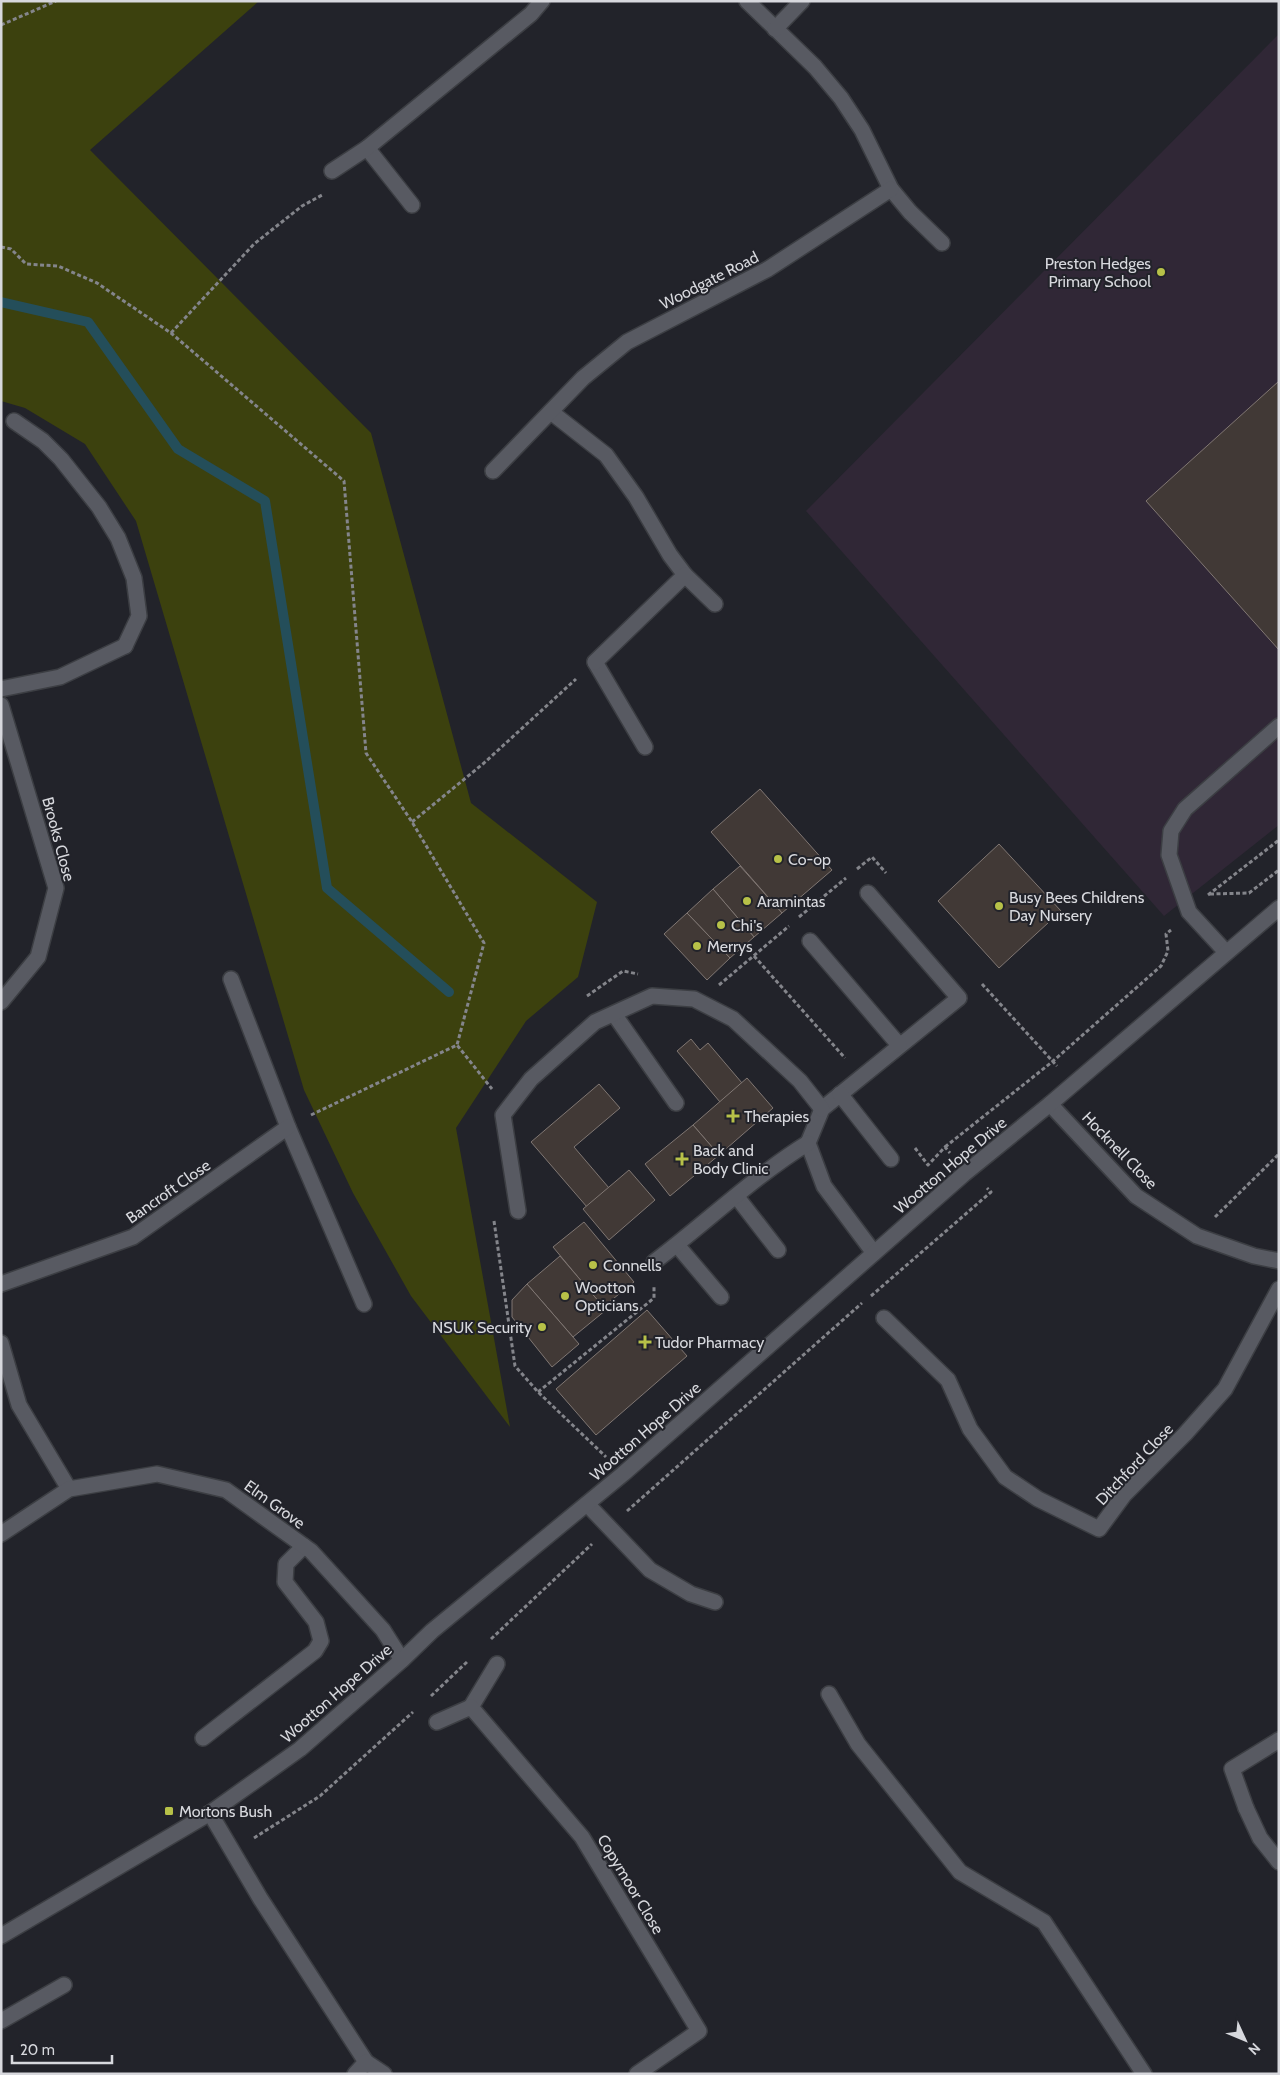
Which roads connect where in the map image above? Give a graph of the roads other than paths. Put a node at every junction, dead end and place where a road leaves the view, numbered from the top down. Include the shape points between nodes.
1 (542, 1) edge
2 (747, 1) edge
3 (802, 1) edge
4 (775, 29) junction
5 (367, 148) junction
6 (332, 171) road end
7 (891, 189) junction
8 (412, 205) dead end
9 (942, 243) dead end
10 (551, 412) junction
11 (14, 421) dead end
12 (493, 470) dead end
13 (685, 576) junction
14 (715, 604) dead end
15 (1, 689) edge
16 (1, 705) edge
17 (1279, 726) edge
18 (645, 747) dead end
19 (868, 892) dead end
20 (1279, 908) edge
21 (810, 941) dead end
22 (1225, 951) junction
23 (231, 978) dead end
24 (1, 1002) edge
25 (614, 1014) junction
26 (898, 1045) junction
27 (840, 1094) junction
28 (676, 1103) dead end
29 (1050, 1104) junction
30 (822, 1109) junction
31 (288, 1126) junction
32 (808, 1143) junction
33 (891, 1159) dead end
34 (736, 1198) junction
35 (518, 1211) dead end
36 (677, 1245) junction
37 (778, 1250) dead end
38 (874, 1253) junction
39 (1279, 1261) edge
40 (654, 1262) road end
41 (1, 1284) edge
42 (1279, 1289) edge
43 (721, 1297) dead end
44 (364, 1304) dead end
45 (884, 1318) dead end
46 (1, 1343) edge
47 (69, 1489) junction
48 (587, 1504) junction
49 (1, 1534) edge
50 (304, 1546) junction
51 (715, 1602) dead end
52 (402, 1660) junction
53 (497, 1664) dead end
54 (829, 1694) dead end
55 (471, 1707) junction
56 (437, 1722) dead end
57 (202, 1738) dead end
58 (1279, 1740) edge
59 (210, 1813) junction
60 (1279, 1862) edge
61 (1, 1936) edge
62 (64, 1985) dead end
63 (1, 2021) edge
64 (366, 2062) junction
65 (355, 2074) edge
66 (384, 2074) edge
67 (637, 2074) edge
68 (1144, 2074) edge

1 - 5 street via 531,14
2 - 4 street
3 - 4 street
4 - 7 street via 841,98 862,130
5 - 6 street
5 - 8 street
7 - 9 street
7 - 10 street, Woodgate Road via 768,269 627,342 583,378
10 - 12 street, Woodgate Road
10 - 13 street via 606,456 636,497
11 - 15 street via 43,441 61,459 99,507 118,538 134,578 140,616 125,646 60,677
13 - 14 street
13 - 18 street via 595,662
16 - 24 street, Brooks Close via 56,888 38,957
17 - 22 street via 1184,809 1171,831 1169,856 1189,912
19 - 26 street via 959,998
20 - 22 street, Wootton Hope Drive
21 - 26 street
22 - 29 street, Wootton Hope Drive
23 - 31 street
25 - 28 street
25 - 30 street via 652,996 694,999 733,1020 800,1081
25 - 35 street via 595,1022 531,1079 503,1115
26 - 27 street
27 - 30 street
27 - 33 street
29 - 38 street, Wootton Hope Drive
29 - 39 street, Hocknell Close via 1136,1196 1197,1236 1254,1256
30 - 32 street
31 - 41 street, Bancroft Close via 133,1237
31 - 44 street
32 - 34 street via 775,1164
32 - 38 street via 824,1186
34 - 36 street
34 - 37 street
36 - 40 street
36 - 43 street
38 - 48 street, Wootton Hope Drive
42 - 45 street, Ditchford Close via 1225,1390 1124,1495 1099,1529 1038,1499 1005,1478 970,1429 948,1380
46 - 47 street via 19,1405
47 - 49 street, Elm Grove
47 - 50 street, Elm Grove via 157,1474 226,1490
48 - 51 street via 650,1570 691,1594
48 - 52 street, Wootton Hope Drive via 432,1631
50 - 52 street, Elm Grove via 383,1630
50 - 57 street via 286,1564 285,1582 316,1622 321,1641 315,1651
52 - 59 street, Wootton Hope Drive via 300,1749
53 - 55 street
54 - 68 street via 858,1744 960,1872 1044,1922
55 - 56 street
55 - 67 street, Copymoor Close via 582,1837 699,2031
58 - 60 street via 1232,1769 1260,1838
59 - 61 street, Wootton Hope Drive
59 - 64 street via 260,1898
62 - 63 street
64 - 65 street
64 - 66 street

